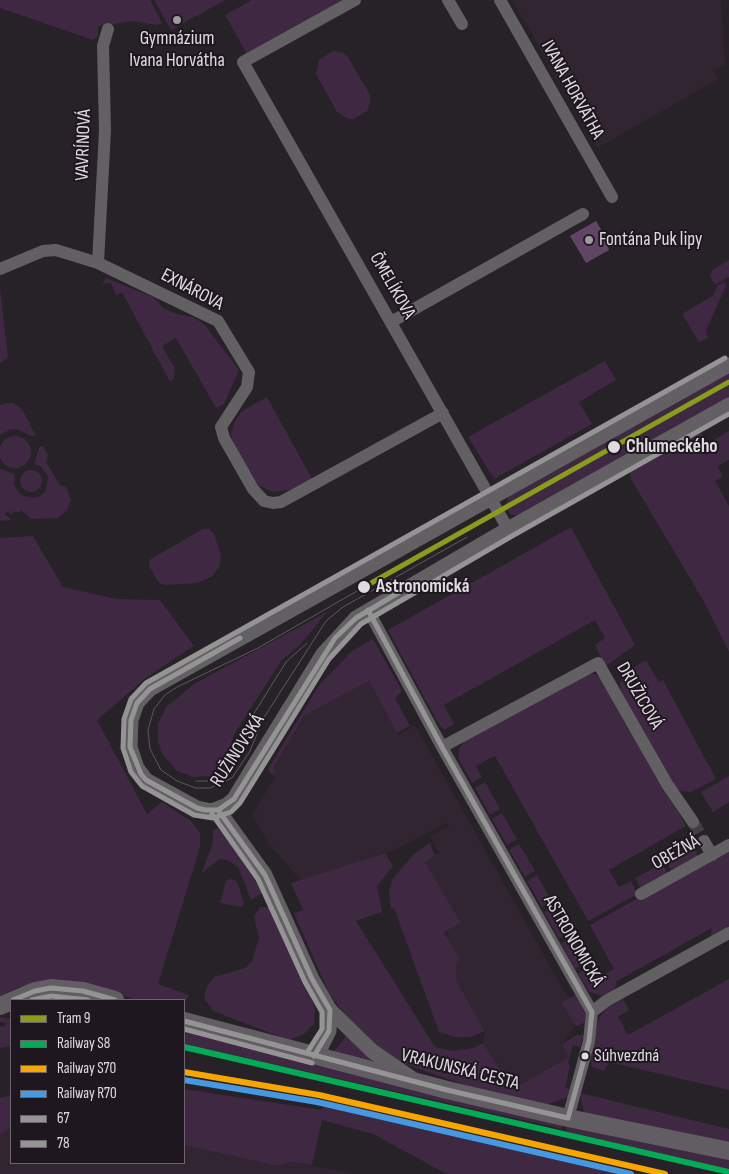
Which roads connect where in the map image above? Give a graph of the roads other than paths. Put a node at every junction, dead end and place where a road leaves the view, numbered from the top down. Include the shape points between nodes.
1 (355, 0) edge
2 (448, 0) edge
3 (500, 0) edge
4 (462, 24) dead end
5 (108, 29) dead end
6 (612, 198) dead end
7 (582, 214) dead end
8 (98, 263) junction
9 (0, 269) edge
10 (391, 322) junction
11 (729, 365) edge
12 (729, 405) edge
13 (442, 413) junction
14 (491, 499) junction
15 (508, 529) junction
16 (368, 610) junction
17 (442, 747) junction
18 (218, 810) junction
19 (693, 822) tunnel mouth
20 (704, 840) tunnel mouth
21 (729, 845) edge
22 (712, 854) junction
23 (642, 894) dead end
24 (729, 934) edge
25 (16, 999) edge
26 (111, 999) edge
27 (330, 1010) junction
28 (592, 1012) junction
29 (185, 1021) edge
30 (314, 1056) junction
31 (416, 1081) junction
32 (568, 1118) junction
33 (729, 1151) edge

1 - 10 street, ČMELÍKOVA via 243,62
2 - 4 street
3 - 6 street, IVANA HORVÁTHA
5 - 8 street, VAVRÍNOVÁ via 103,46 105,130
7 - 10 street
8 - 9 street via 56,250 43,251
8 - 13 street, EXNÁROVA via 218,321 250,372 247,387 221,427 253,489 264,500 281,502
10 - 13 street, ČMELÍKOVA
11 - 14 street, RUŽINOVSKÁ
12 - 15 street, RUŽINOVSKÁ
13 - 14 street, ČMELÍKOVA
14 - 15 street, ČMELÍKOVA
14 - 18 street, RUŽINOVSKÁ via 150,689 141,697 133,714 129,738 137,768 146,780 197,808
15 - 16 street, RUŽINOVSKÁ
16 - 17 street, ASTRONOMICKÁ
16 - 18 street, RUŽINOVSKÁ via 345,628 323,654 234,799
17 - 19 street, DRUŽICOVÁ via 598,663
17 - 28 street, ASTRONOMICKÁ
18 - 27 street via 265,875 312,979
20 - 22 street
21 - 22 street, OBEŽNÁ
22 - 23 street, OBEŽNÁ
24 - 28 street via 606,1000
25 - 26 main road via 51,988 83,991
27 - 30 street via 329,1031
27 - 31 street via 372,1051
28 - 32 street, ASTRONOMICKÁ via 588,1041
29 - 30 main road, VRAKUNSKÁ CESTA
30 - 31 main road, VRAKUNSKÁ CESTA
31 - 32 main road, VRAKUNSKÁ CESTA
32 - 33 main road, VRAKUNSKÁ CESTA

